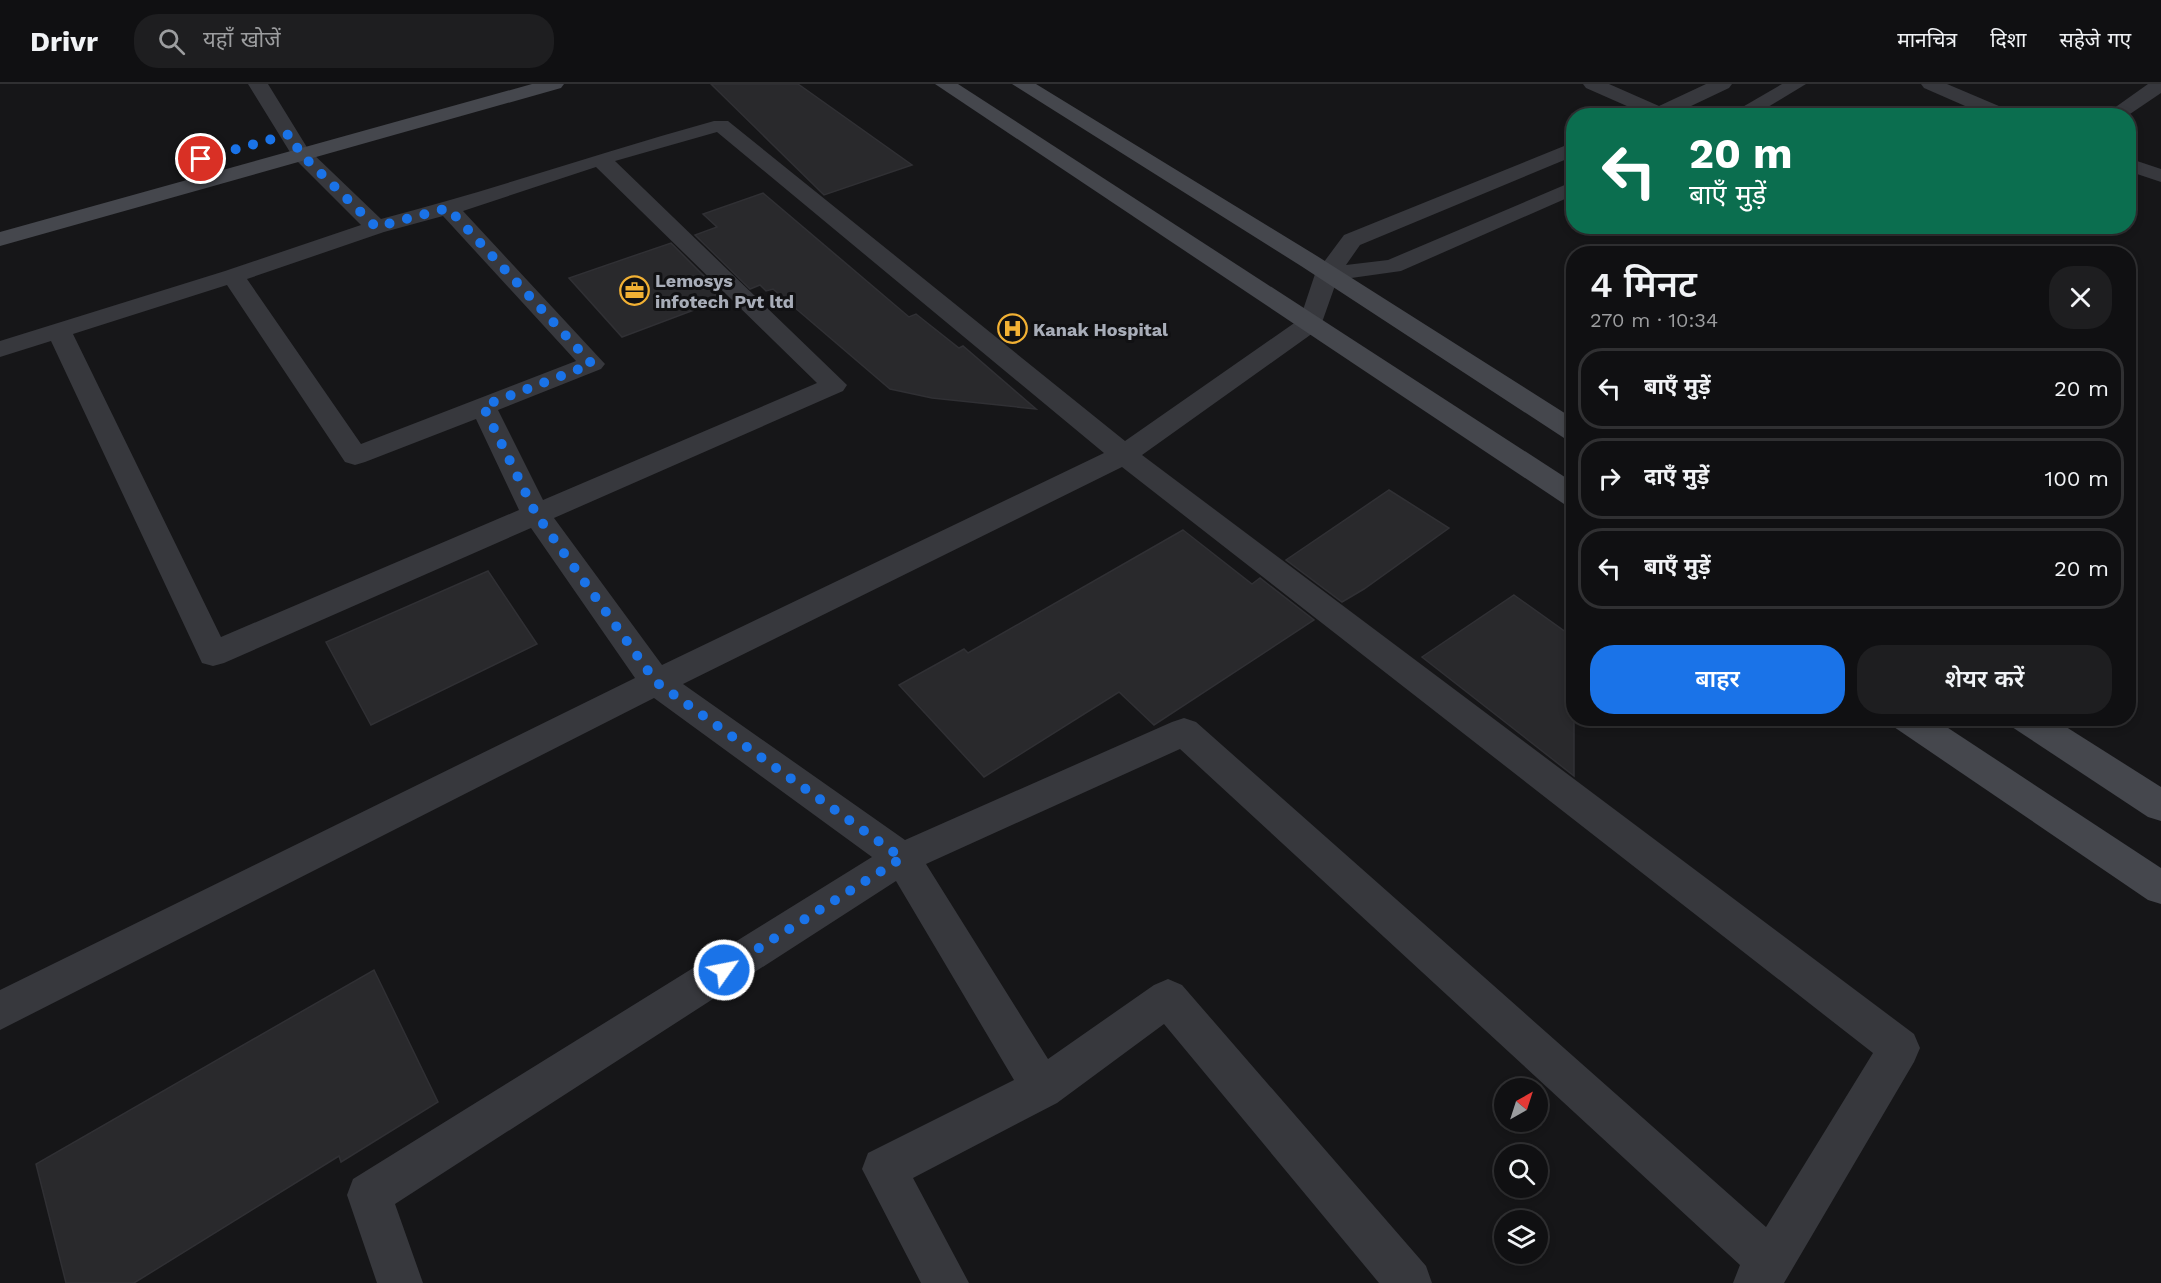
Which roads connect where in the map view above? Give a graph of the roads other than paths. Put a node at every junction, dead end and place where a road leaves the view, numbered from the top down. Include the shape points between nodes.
1 (258, 84) edge
2 (554, 84) edge
3 (945, 84) edge
4 (1022, 84) edge
5 (1593, 84) edge
6 (1722, 84) edge
7 (1796, 84) edge
8 (1931, 84) edge
9 (2161, 84) edge
10 (1643, 108) edge
11 (1669, 108) edge
12 (1752, 108) edge
13 (1987, 108) edge
14 (2125, 108) edge
15 (311, 129) dead end
16 (268, 140) dead end
17 (295, 144) junction
18 (1566, 151) edge
19 (600, 159) junction
20 (2136, 167) edge
21 (2161, 176) edge
22 (1566, 190) edge
23 (448, 208) junction
24 (376, 227) junction
25 (0, 239) edge
26 (1327, 274) junction
27 (232, 276) junction
28 (1311, 323) junction
29 (58, 330) junction
30 (0, 349) edge
31 (483, 406) junction
32 (1566, 427) edge
33 (1124, 455) junction
34 (1566, 492) edge
35 (536, 514) junction
36 (656, 682) junction
37 (1918, 726) edge
38 (2036, 726) edge
39 (2161, 806) edge
40 (902, 858) junction
41 (2161, 888) edge
42 (0, 1011) edge
43 (1042, 1088) junction
44 (1763, 1273) edge
45 (400, 1283) edge
46 (946, 1283) edge
47 (1409, 1283) edge

1 - 17 street
2 - 17 street
3 - 28 street
4 - 26 street
5 - 10 street
6 - 11 street
7 - 12 street
8 - 13 street
9 - 14 street
15 - 17 street
16 - 17 street
17 - 24 street
17 - 25 street
18 - 26 street via 1352,240
19 - 23 street
19 - 33 street via 721,125
19 - 35 street via 834,386
20 - 21 street
22 - 26 street via 1393,266
23 - 24 street
23 - 31 street via 592,364
24 - 27 street
26 - 28 street
26 - 32 street
27 - 29 street
27 - 31 street via 355,456
28 - 33 street
28 - 34 street
29 - 30 street
29 - 35 street via 213,654
31 - 35 street
33 - 36 street
33 - 44 street via 1899,1048
35 - 36 street
36 - 40 street
36 - 42 street
37 - 41 street
38 - 39 street
40 - 43 street
40 - 44 street via 1184,732
40 - 45 street via 369,1195
43 - 46 street via 884,1169
43 - 47 street via 1168,998

